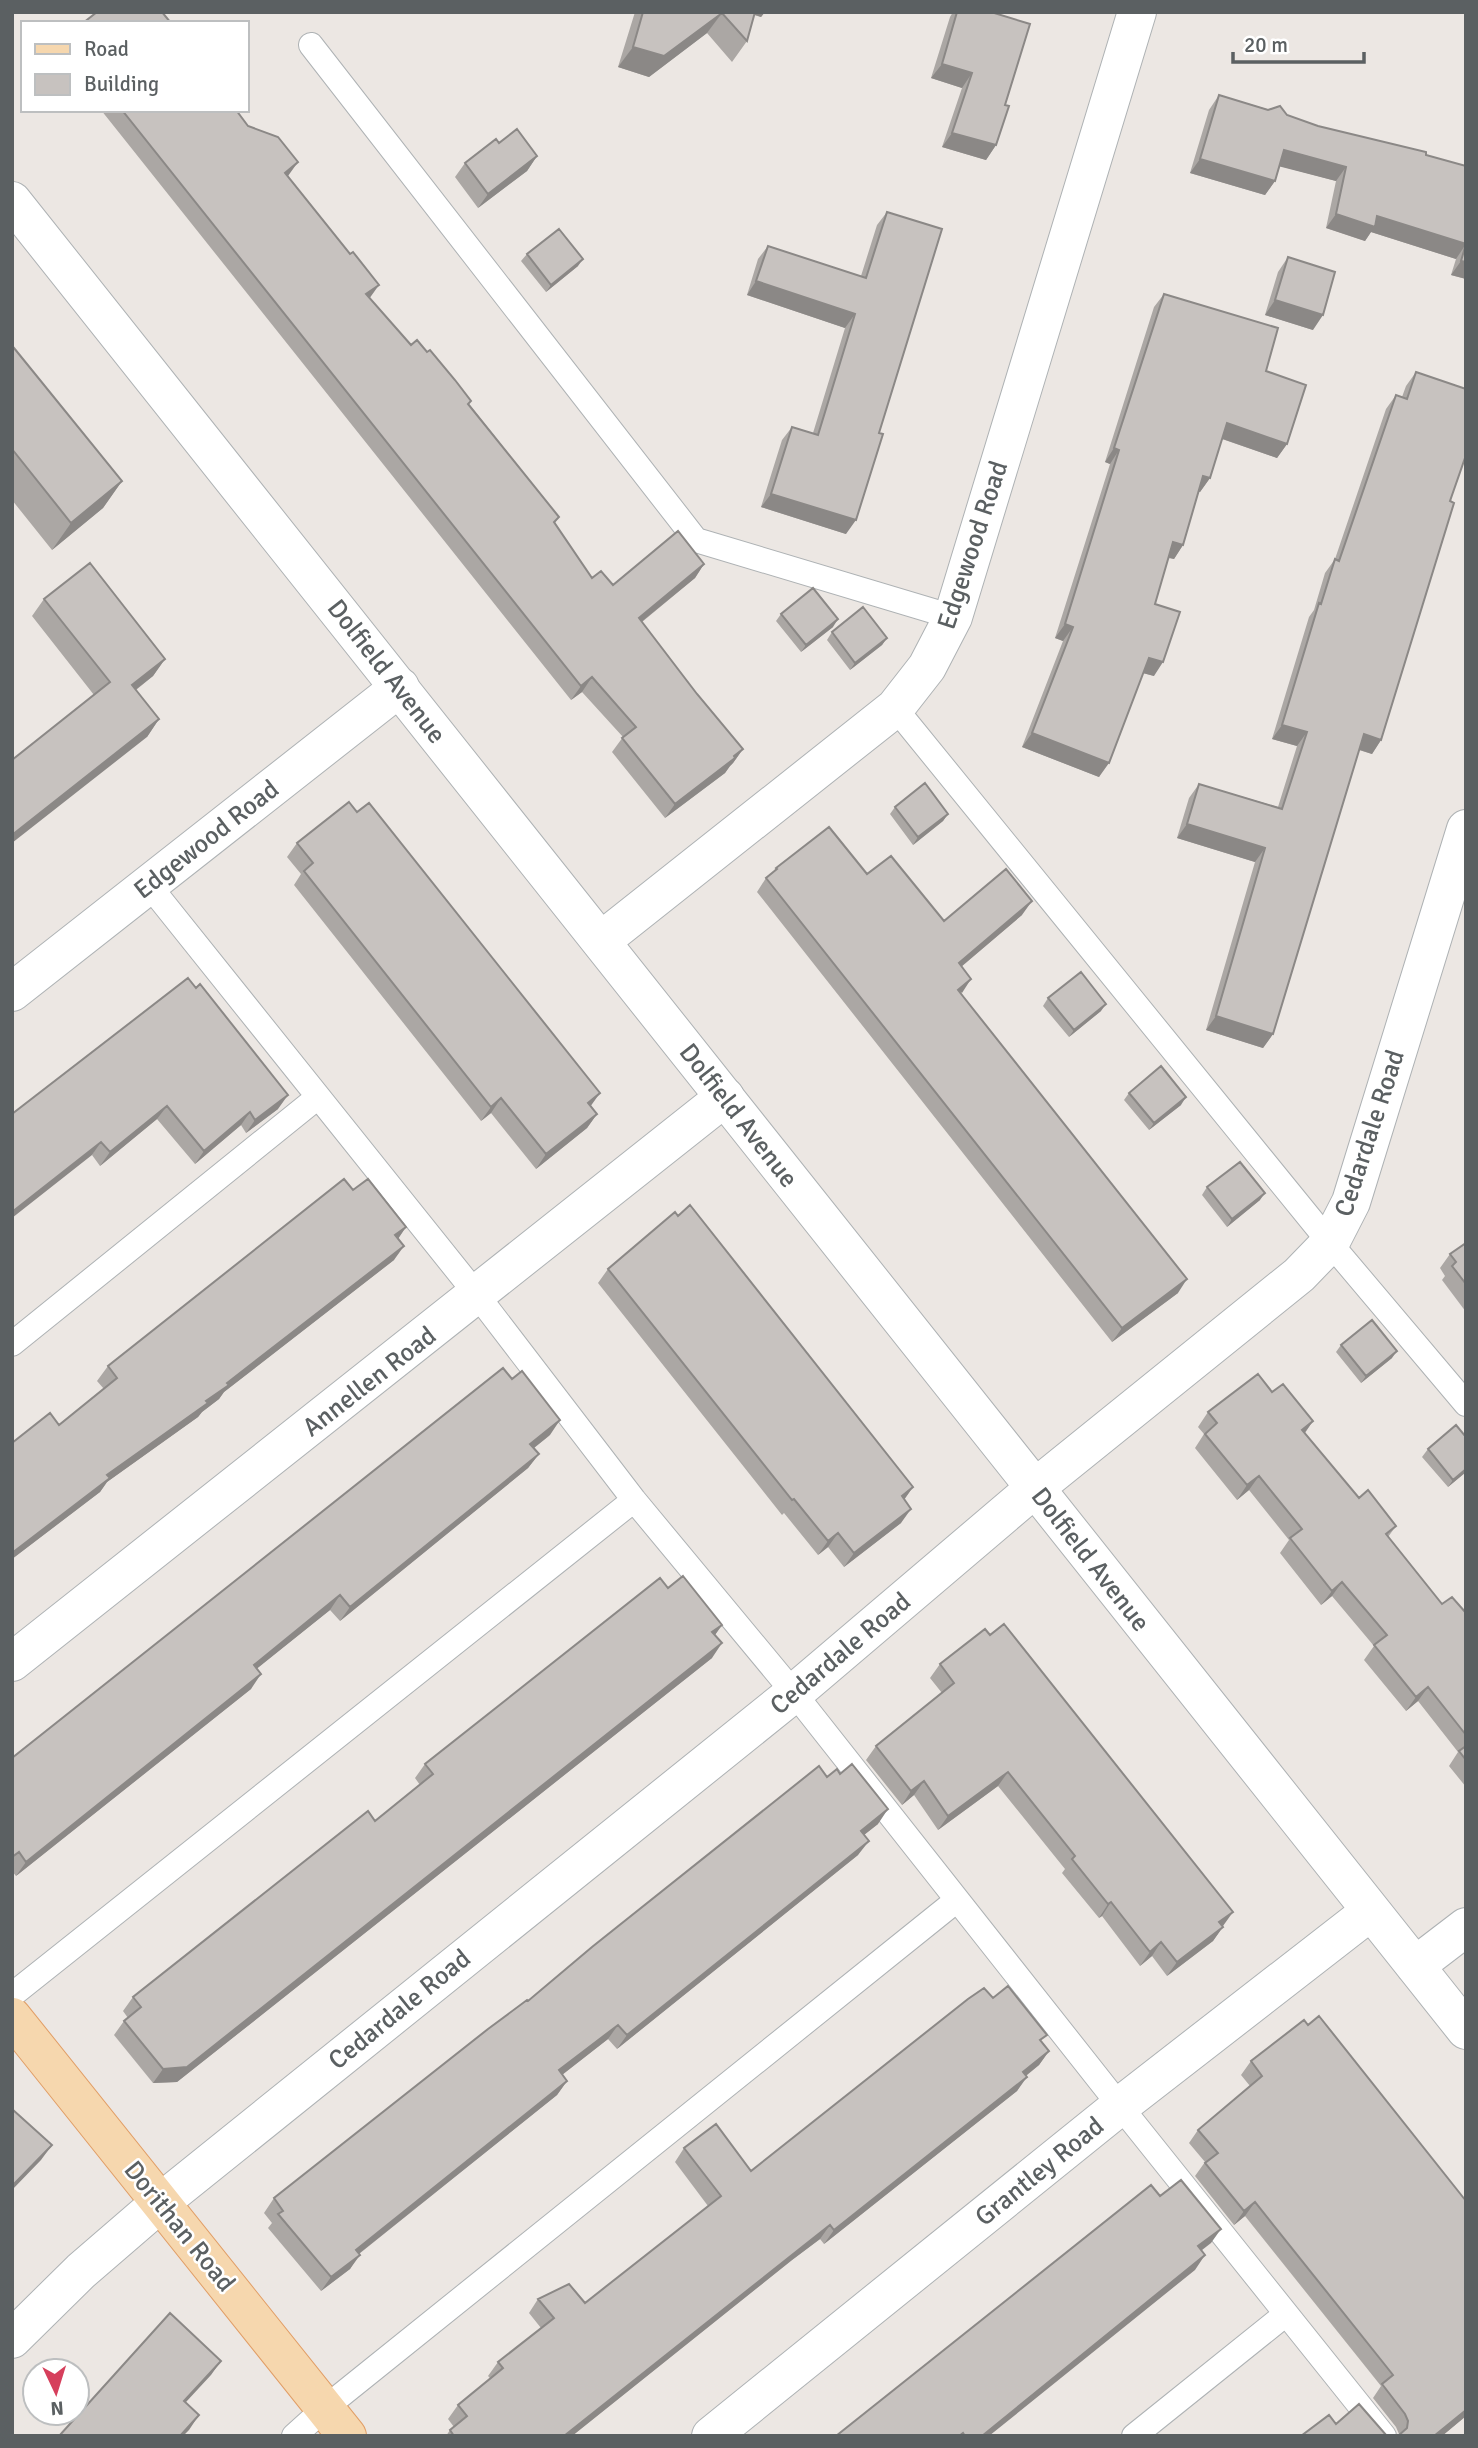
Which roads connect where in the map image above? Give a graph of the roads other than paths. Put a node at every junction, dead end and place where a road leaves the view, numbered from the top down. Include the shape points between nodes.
1 (1137, 12) edge
2 (311, 45) dead end
3 (12, 201) edge
4 (953, 617) junction
5 (400, 687) junction
6 (895, 708) junction
7 (1466, 828) edge
8 (148, 884) junction
9 (601, 941) junction
10 (12, 992) edge
11 (318, 1097) junction
12 (725, 1097) junction
13 (1330, 1243) junction
14 (477, 1295) junction
15 (12, 1344) edge
16 (1466, 1404) edge
17 (1035, 1488) junction
18 (634, 1500) junction
19 (12, 1662) edge
20 (794, 1693) junction
21 (957, 1900) junction
22 (1371, 1911) junction
23 (1466, 1927) edge
24 (1415, 1966) junction
25 (12, 1995) edge
26 (12, 2018) edge
27 (1466, 2029) edge
28 (1120, 2106) junction
29 (161, 2202) junction
30 (1286, 2314) junction
31 (12, 2339) edge
32 (336, 2422) edge
33 (294, 2436) edge
34 (711, 2436) edge
35 (1134, 2436) edge
36 (1384, 2436) edge

1 - 4 street, Edgewood Road
2 - 4 lane via 696,540
3 - 5 street, Dolfield Avenue
4 - 6 street, Edgewood Road via 928,667
5 - 8 street, Edgewood Road
5 - 9 street, Dolfield Avenue
6 - 9 street, Edgewood Road
6 - 13 lane
7 - 13 street, Cedardale Road via 1351,1202
8 - 10 street, Edgewood Road
8 - 11 lane
9 - 12 street, Dolfield Avenue
11 - 14 lane
11 - 15 lane
12 - 14 street, Annellen Road
12 - 17 street, Dolfield Avenue
13 - 16 lane
13 - 17 street, Cedardale Road via 1300,1275
14 - 18 lane
14 - 19 street, Annellen Road
17 - 20 street, Cedardale Road
17 - 22 street, Dolfield Avenue
18 - 20 lane
18 - 25 lane
20 - 21 lane
20 - 29 street, Cedardale Road
21 - 28 lane
21 - 32 lane
22 - 24 street, Dolfield Avenue
22 - 28 street, Grantley Road
23 - 24 street
24 - 27 street, Dolfield Avenue
26 - 29 main road, Dorithan Road
28 - 30 lane
28 - 34 street, Grantley Road
29 - 31 street, Cedardale Road
29 - 32 main road, Dorithan Road
30 - 35 lane
30 - 36 lane
32 - 33 lane

